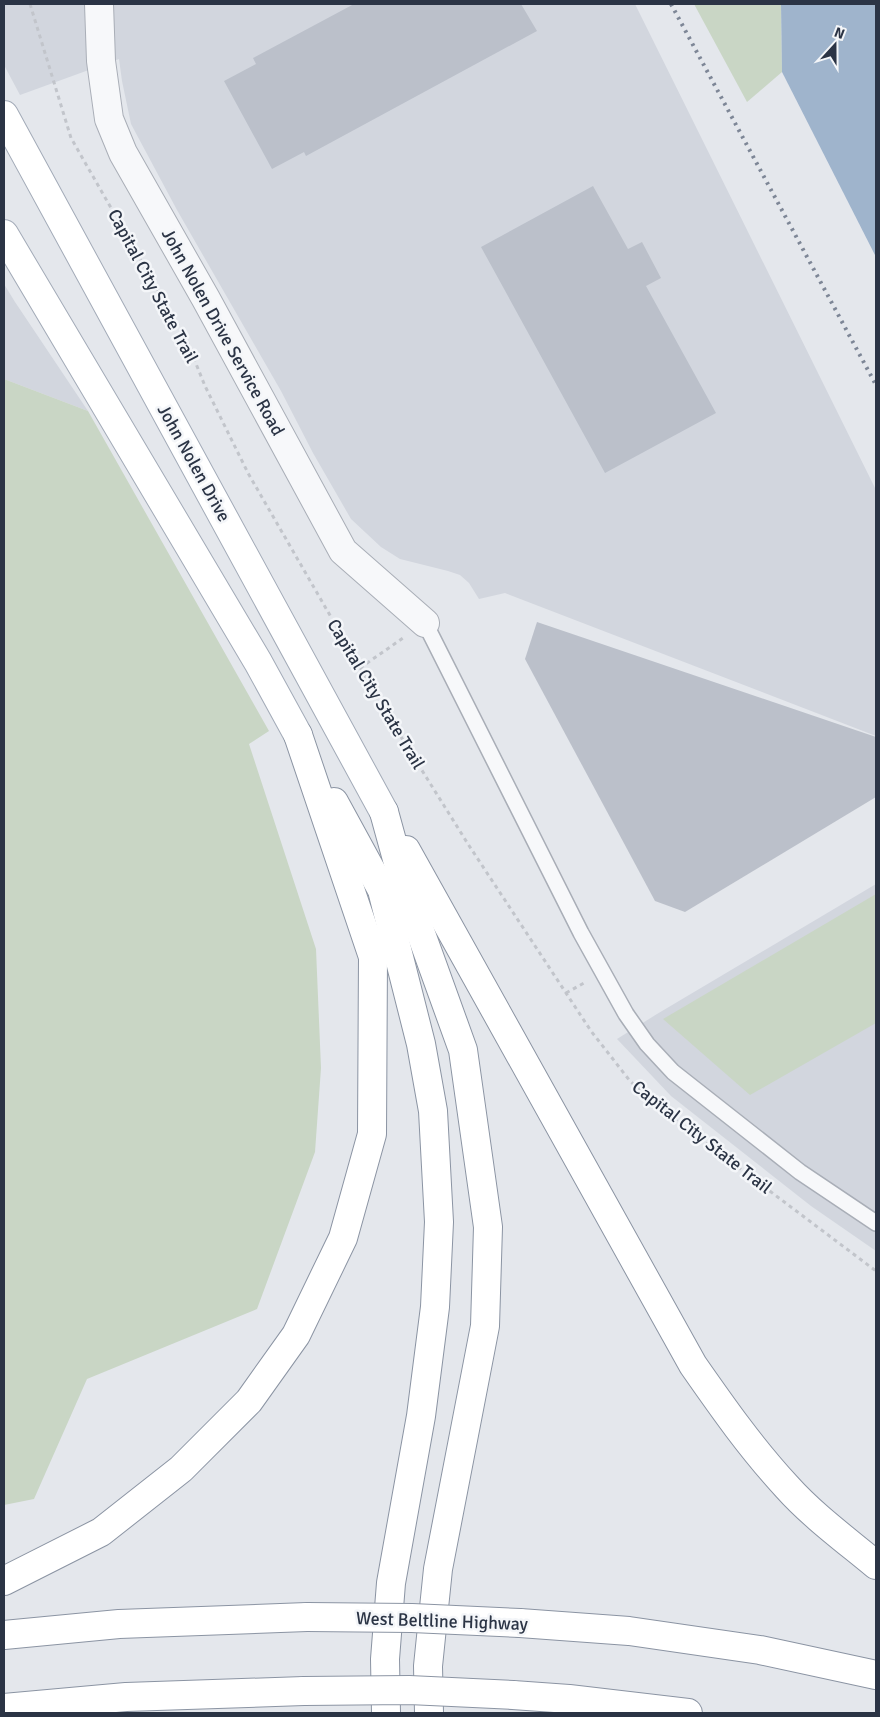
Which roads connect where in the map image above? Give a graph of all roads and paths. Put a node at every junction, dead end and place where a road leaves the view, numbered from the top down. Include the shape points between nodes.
1 (30, 4) edge
2 (99, 4) edge
3 (4, 114) edge
4 (4, 234) edge
5 (424, 623) junction
6 (360, 668) junction
7 (298, 735) junction
8 (384, 812) junction
9 (876, 1224) edge
10 (876, 1271) edge
11 (876, 1565) edge
12 (4, 1581) edge
13 (4, 1635) edge
14 (876, 1675) edge
15 (4, 1708) edge
16 (681, 1712) edge
17 (386, 1713) edge
18 (429, 1713) edge

1 - 6 path, Capital City State Trail via 71,138 186,339 248,473
2 - 5 street, John Nolen Drive Service Road via 100,61 108,119 123,153 343,551
3 - 8 main road, John Nolen Drive
4 - 7 main road
5 - 6 path
5 - 9 lane via 581,934 626,1014 647,1044 673,1072 800,1172
6 - 10 path, Capital City State Trail via 468,844 591,1031 630,1081 670,1116
7 - 12 main road via 373,957 372,1134 343,1238 296,1335 249,1401 181,1469 101,1532
7 - 17 main road via 382,890 421,1044 433,1111 439,1222 435,1307 421,1416 390,1583 385,1659
8 - 11 main road via 693,1365 741,1434 788,1488
8 - 18 main road via 406,892 463,1050 488,1227 485,1326 438,1569 428,1666
13 - 14 main road, West Beltline Highway, bridge via 119,1624 306,1617 412,1618 629,1631 760,1650
15 - 16 main road, bridge via 126,1697 409,1690 513,1694

